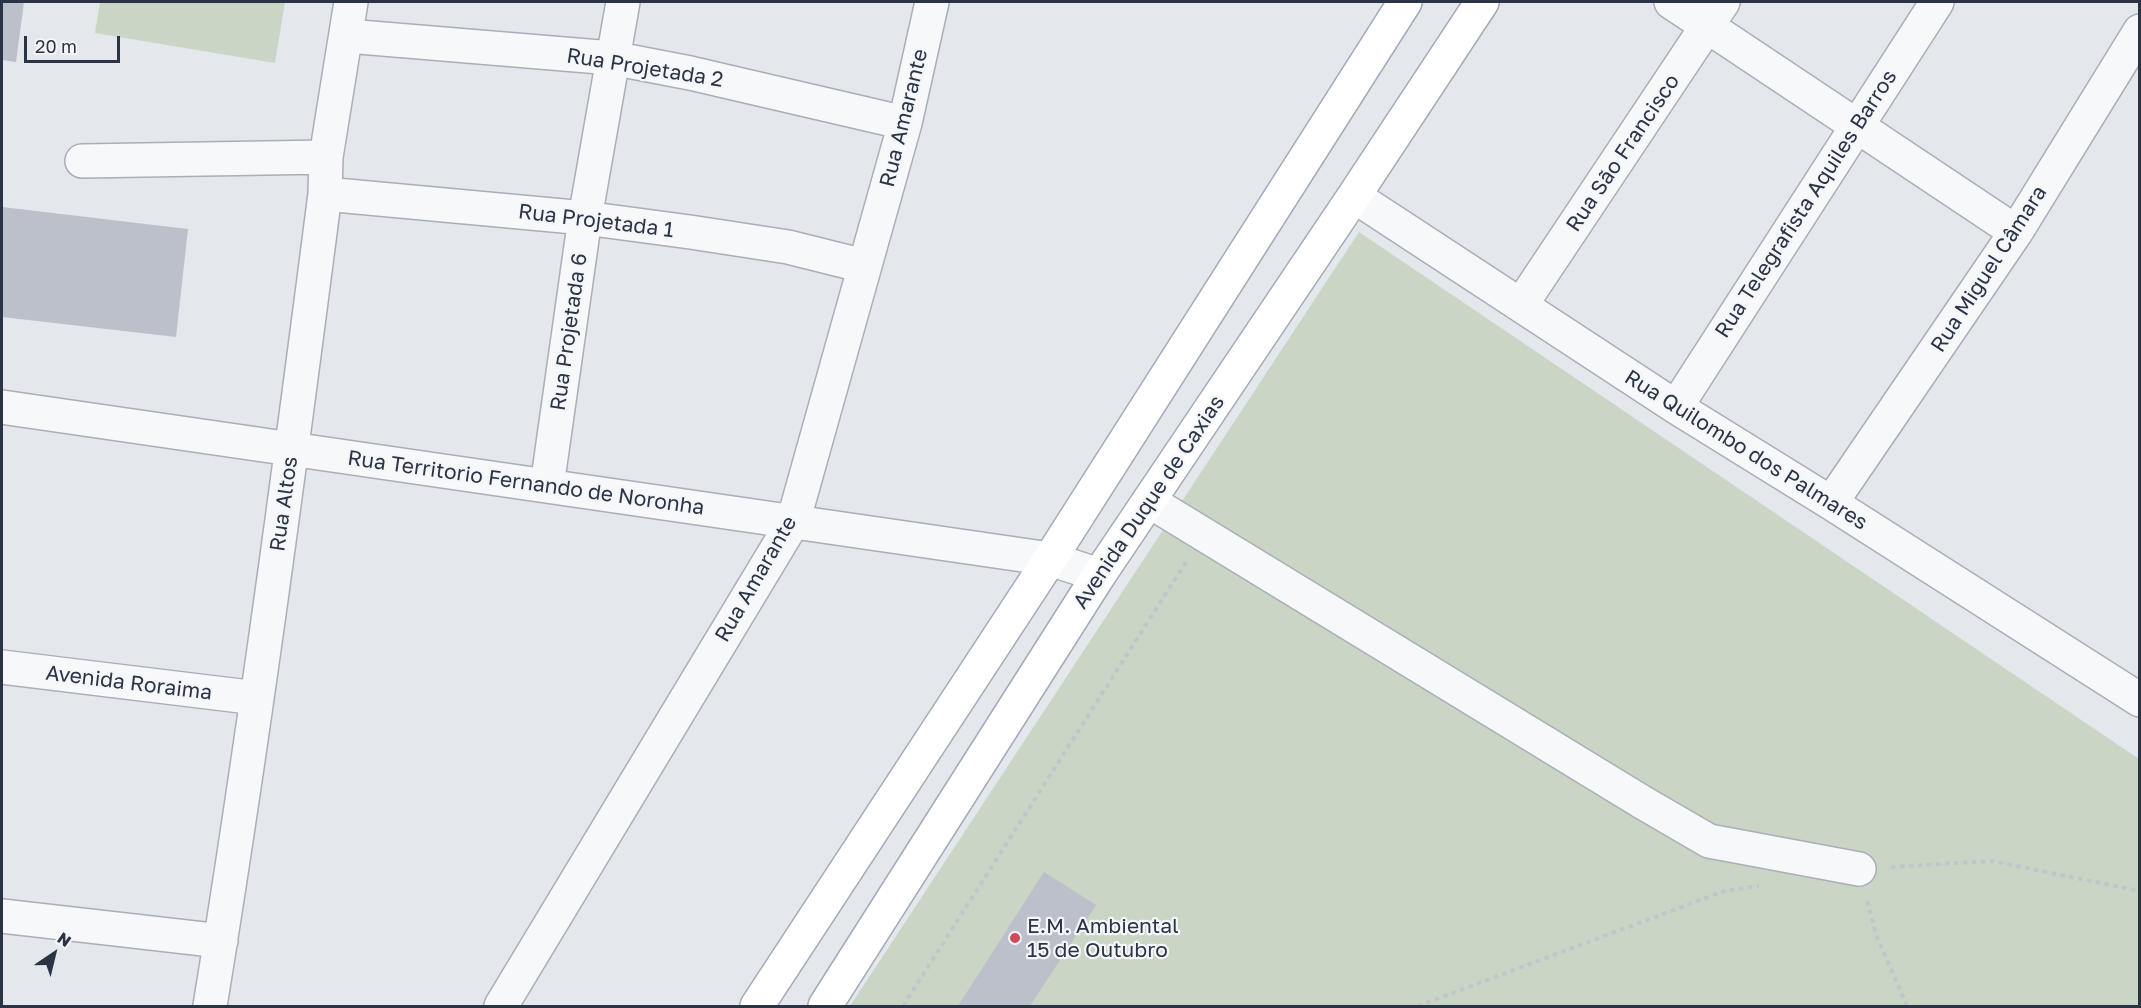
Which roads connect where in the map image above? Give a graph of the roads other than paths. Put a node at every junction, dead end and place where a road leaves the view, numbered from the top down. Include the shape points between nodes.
1 (351, 2) edge
2 (622, 2) edge
3 (932, 2) edge
4 (1405, 2) edge
5 (1482, 2) edge
6 (1671, 2) edge
7 (1937, 2) edge
8 (1715, 14) edge
9 (2139, 31) edge
10 (347, 36) junction
11 (612, 58) junction
12 (904, 123) junction
13 (1857, 125) junction
14 (326, 157) junction
15 (82, 161) dead end
16 (325, 194) junction
17 (1354, 196) junction
18 (585, 218) junction
19 (2016, 232) junction
20 (864, 266) junction
21 (1521, 304) junction
22 (2, 407) edge
23 (1676, 407) junction
24 (292, 449) junction
25 (547, 486) junction
26 (1149, 501) junction
27 (1831, 503) junction
28 (793, 522) junction
29 (1050, 559) junction
30 (1099, 575) junction
31 (2, 667) edge
32 (257, 698) junction
33 (2139, 700) edge
34 (1859, 869) road end
35 (2, 916) edge
36 (221, 941) junction
37 (210, 1006) edge
38 (501, 1006) edge
39 (757, 1006) edge
40 (825, 1006) edge

1 - 10 street, Rua Altos
2 - 11 street, Rua Projetada 6
3 - 12 street, Rua Amarante
4 - 29 main road
5 - 17 main road, Avenida Duque de Caxias
6 - 8 street
7 - 13 street, Rua Telegrafista Aquiles Barros
8 - 13 street
8 - 21 street, Rua São Francisco
9 - 19 street, Rua Miguel Câmara
10 - 11 street, Rua Projetada 2
10 - 14 street, Rua Altos
11 - 12 street, Rua Projetada 2
11 - 18 street, Rua Projetada 6
12 - 20 street, Rua Amarante
13 - 19 street
13 - 23 street, Rua Telegrafista Aquiles Barros
14 - 15 street
14 - 16 street, Rua Altos
16 - 18 street, Rua Projetada 1
16 - 24 street, Rua Altos
17 - 21 street, Rua Quilombo dos Palmares
17 - 26 main road, Avenida Duque de Caxias
18 - 20 street, Rua Projetada 1 via 788,247
18 - 25 street, Rua Projetada 6
19 - 27 street, Rua Miguel Câmara
20 - 28 street, Rua Amarante
21 - 23 street, Rua Quilombo dos Palmares
22 - 24 street, Rua Territorio Fernando de Noronha
23 - 27 street, Rua Quilombo dos Palmares
24 - 25 street, Rua Territorio Fernando de Noronha
24 - 32 street, Rua Altos
25 - 28 street, Rua Territorio Fernando de Noronha
26 - 30 main road, Avenida Duque de Caxias
26 - 34 street via 1709,841
27 - 33 street, Rua Quilombo dos Palmares
28 - 29 street, Rua Territorio Fernando de Noronha
28 - 38 street, Rua Amarante
29 - 30 street, Rua Territorio Fernando de Noronha
29 - 39 main road
30 - 40 main road, Avenida Duque de Caxias
31 - 32 street, Avenida Roraima
32 - 36 street, Rua Altos
35 - 36 street
36 - 37 street, Rua Altos

